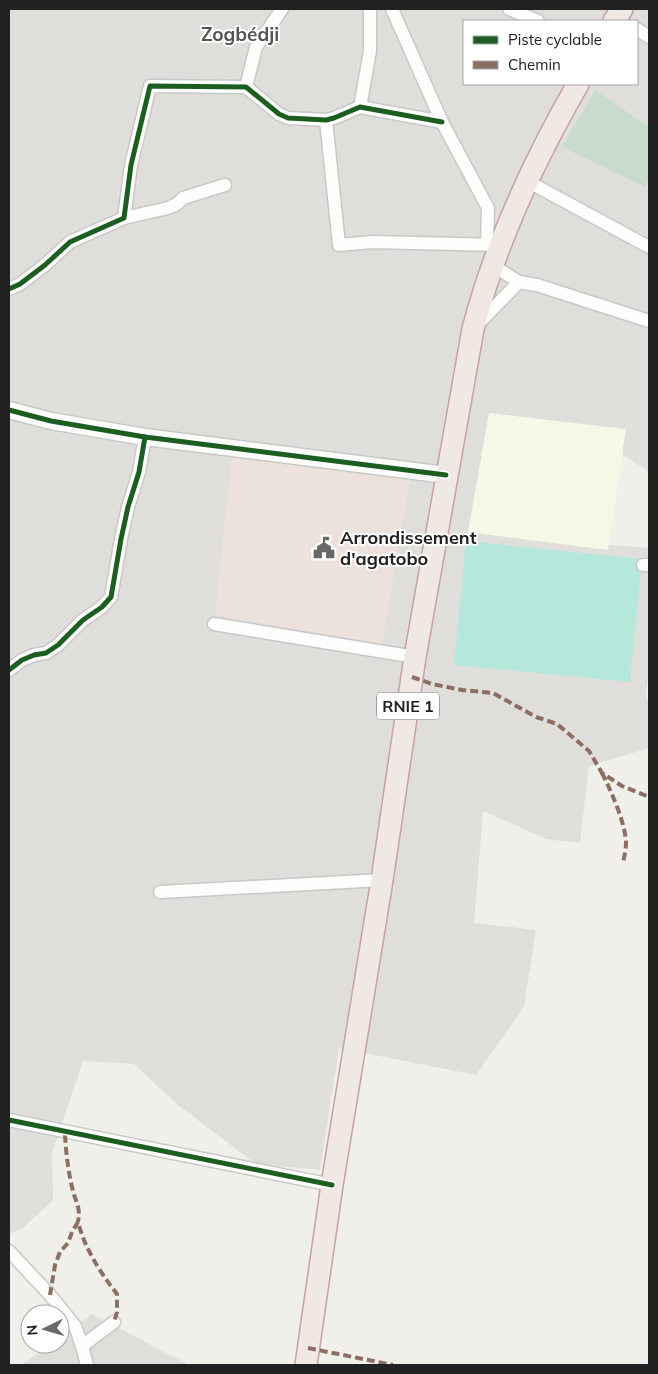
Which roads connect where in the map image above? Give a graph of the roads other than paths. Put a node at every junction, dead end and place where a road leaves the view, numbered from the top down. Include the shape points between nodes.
1 (282, 9) edge
2 (370, 9) edge
3 (392, 9) edge
4 (509, 9) edge
5 (536, 20) edge
6 (638, 30) edge
7 (649, 37) edge
8 (577, 85) edge
9 (246, 87) junction
10 (360, 107) junction
11 (326, 120) junction
12 (442, 122) junction
13 (527, 181) junction
14 (225, 184) dead end
15 (124, 218) junction
16 (493, 245) junction
17 (649, 247) edge
18 (492, 265) junction
19 (519, 282) junction
20 (9, 289) edge
21 (649, 321) edge
22 (473, 329) junction
23 (9, 410) edge
24 (146, 437) junction
25 (446, 475) junction
26 (214, 624) dead end
27 (415, 657) junction
28 (9, 670) edge
29 (382, 880) junction
30 (160, 892) dead end
31 (9, 1120) edge
32 (332, 1185) junction
33 (9, 1251) edge
34 (114, 1322) dead end
35 (82, 1346) junction
36 (87, 1365) edge
37 (306, 1365) edge

1 - 9 street via 256,47
2 - 10 street via 370,57
3 - 12 street
4 - 5 street
6 - 7 street
8 - 13 highway, RNIE 1
9 - 11 street via 283,117
9 - 15 street via 150,86 131,165
10 - 11 street
10 - 12 street
11 - 16 street via 339,245 372,242
12 - 16 street via 488,208
13 - 16 highway, RNIE 1
13 - 17 street
14 - 15 street via 183,198 168,208
15 - 20 street via 70,242 45,265
16 - 18 highway, RNIE 1
18 - 19 street
18 - 22 highway, RNIE 1
19 - 21 street
19 - 22 street
22 - 25 highway, RNIE 1
23 - 24 street via 51,421
24 - 25 street
24 - 28 street via 121,539 111,597 58,645 46,653 22,660
25 - 27 highway, RNIE 1
26 - 27 street
27 - 29 highway, RNIE 1
29 - 30 street
29 - 32 highway, RNIE 1
31 - 32 street
32 - 37 highway, RNIE 1
33 - 35 street via 75,1326
34 - 35 street
35 - 36 street

